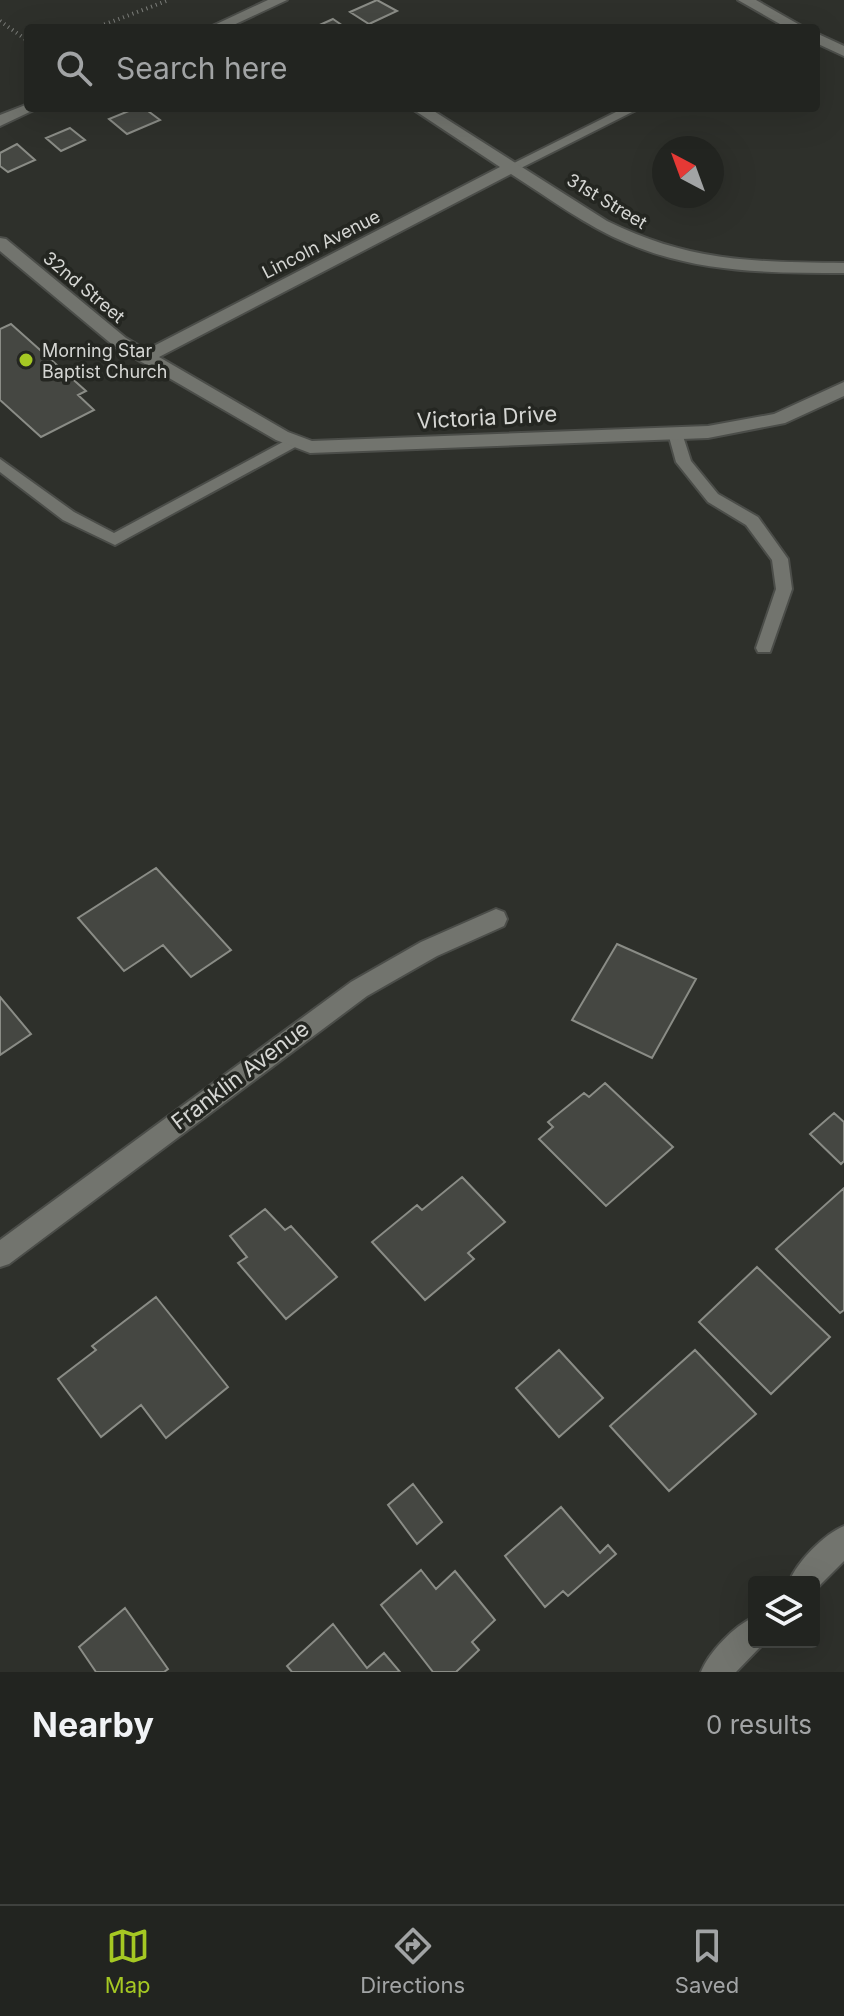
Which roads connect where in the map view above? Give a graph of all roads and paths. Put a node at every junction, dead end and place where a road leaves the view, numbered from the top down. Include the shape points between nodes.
1 (169, 0) edge
2 (280, 0) edge
3 (745, 0) edge
4 (0, 21) edge
5 (104, 24) edge
6 (224, 24) edge
7 (790, 24) edge
8 (24, 38) edge
9 (820, 39) edge
10 (844, 52) edge
11 (24, 111) edge
12 (426, 112) edge
13 (626, 112) edge
14 (0, 121) edge
15 (514, 166) junction
16 (3, 250) edge
17 (844, 268) edge
18 (146, 357) junction
19 (844, 388) edge
20 (675, 433) junction
21 (294, 441) junction
22 (0, 464) edge
23 (764, 648) dead end
24 (496, 919) dead end
25 (0, 1255) edge
26 (844, 1540) edge
27 (809, 1576) edge
28 (748, 1638) edge
29 (716, 1672) edge

1 - 5 path
2 - 6 street
3 - 7 street
4 - 8 path
9 - 10 street
11 - 14 street
12 - 15 street, 31st Street
13 - 15 lane
15 - 17 street, 31st Street via 601,224 667,254 737,266
15 - 18 street, Lincoln Avenue
16 - 18 street, 32nd Street
18 - 21 street, Victoria Drive
19 - 20 street, Victoria Drive via 769,424
20 - 21 street, Victoria Drive via 348,447 310,447
20 - 23 lane via 684,462 713,498 752,521 780,559 784,589
21 - 22 lane via 115,539 90,530
24 - 25 street, Franklin Avenue via 359,989
26 - 27 street
28 - 29 street

